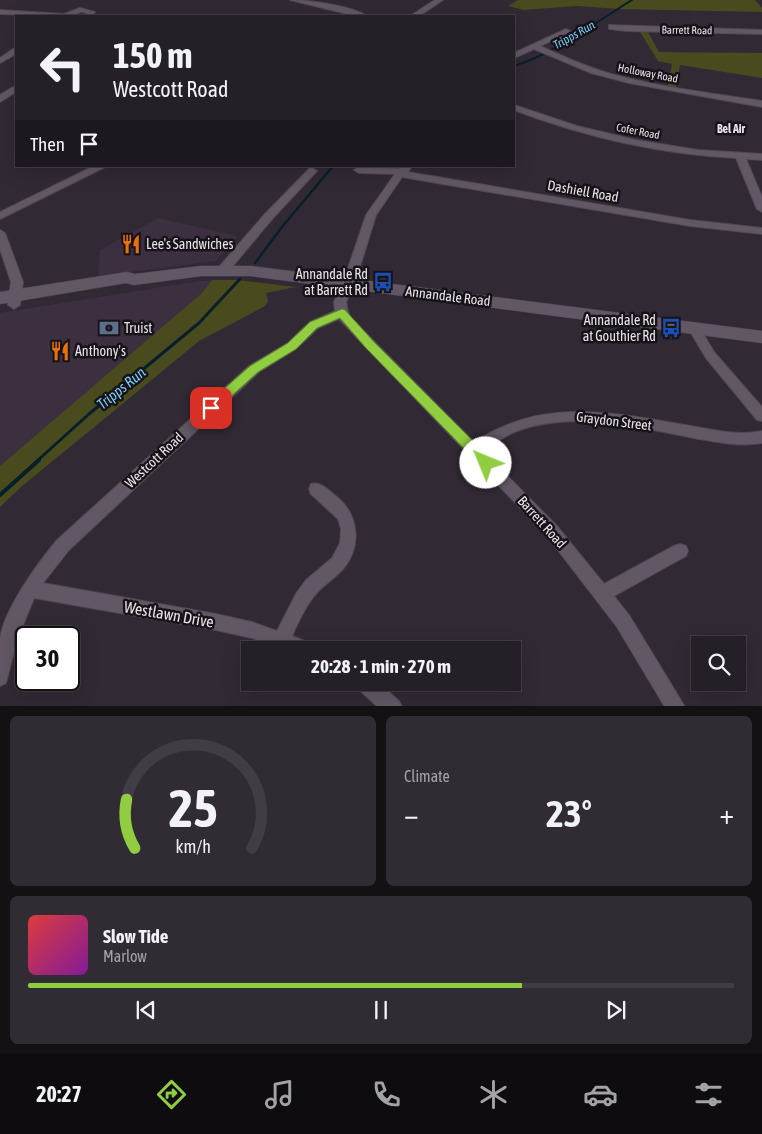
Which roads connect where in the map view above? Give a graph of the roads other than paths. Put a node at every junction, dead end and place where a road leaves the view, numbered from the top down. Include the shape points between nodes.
1 (292, 0) edge
2 (440, 0) edge
3 (0, 12) edge
4 (48, 15) edge
5 (67, 15) edge
6 (89, 15) edge
7 (358, 15) edge
8 (416, 15) edge
9 (612, 27) dead end
10 (566, 31) dead end
11 (762, 32) edge
12 (536, 47) junction
13 (15, 52) edge
14 (515, 56) edge
15 (0, 61) edge
16 (15, 90) edge
17 (0, 99) edge
18 (762, 104) edge
19 (515, 107) edge
20 (740, 156) junction
21 (762, 157) edge
22 (100, 167) edge
23 (359, 170) dead end
24 (312, 171) dead end
25 (403, 171) edge
26 (762, 209) edge
27 (0, 216) edge
28 (762, 231) edge
29 (0, 233) edge
30 (223, 270) junction
31 (349, 283) junction
32 (7, 301) edge
33 (342, 313) junction
34 (694, 328) junction
35 (762, 337) edge
36 (762, 416) edge
37 (762, 437) edge
38 (473, 450) junction
39 (316, 489) dead end
40 (680, 551) dead end
41 (30, 588) junction
42 (603, 594) junction
43 (282, 640) joint
44 (0, 677) edge
45 (374, 691) edge
46 (393, 706) edge
47 (676, 706) edge

1 - 7 street
2 - 8 street
3 - 4 street
5 - 6 street via 84,10 92,12
9 - 11 street, Barrett Road
10 - 12 street
12 - 14 street
12 - 18 street, Holloway Road via 588,69 632,82
13 - 15 street
16 - 17 street
19 - 20 street, Cofer Road via 614,138 680,150
20 - 21 street, Cofer Road
20 - 26 street
22 - 27 street
23 - 25 street, Dashiell Road
24 - 30 street via 268,216
25 - 28 street, Dashiell Road via 690,223
25 - 31 street via 371,215
29 - 32 street via 16,282
30 - 31 main road, Annandale Road
30 - 32 main road, Annandale Road via 134,280 126,286
31 - 33 street via 340,302
31 - 34 main road, Annandale Road
33 - 38 street, Barrett Road
33 - 41 street, Westcott Road via 314,325 292,346 254,369 63,545
34 - 35 main road, Annandale Road
34 - 36 street via 710,355
37 - 38 street, Graydon Street via 737,441 634,423 566,416 511,427
38 - 42 street, Barrett Road via 552,531
39 - 43 street via 341,510 349,530 348,541 339,562 299,602
40 - 42 street
41 - 43 street, Westlawn Drive via 216,622
41 - 44 street, Westcott Road via 9,634
42 - 47 street, Barrett Road
45 - 46 street

